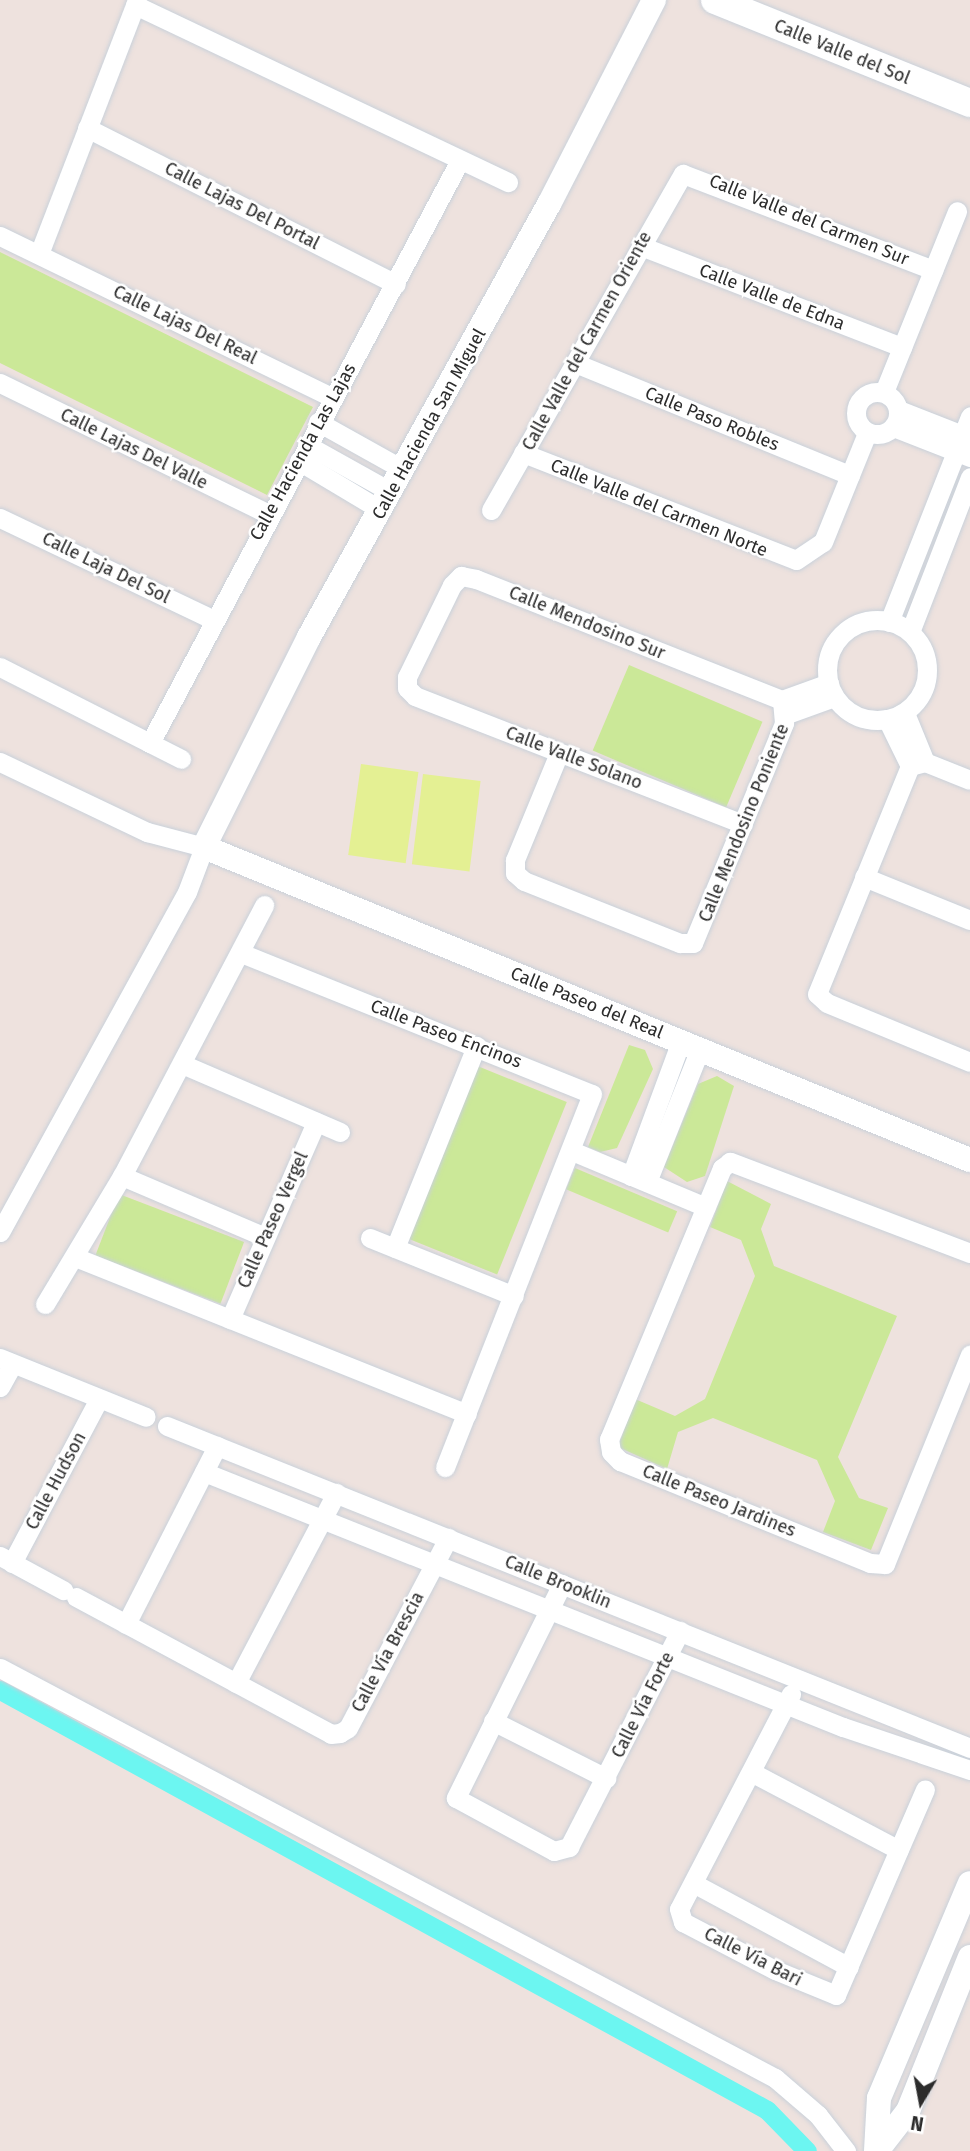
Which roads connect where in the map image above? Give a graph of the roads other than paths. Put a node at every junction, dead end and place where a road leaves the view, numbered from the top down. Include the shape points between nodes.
1 (654, 0) edge
2 (715, 0) edge
3 (136, 3) edge
4 (970, 103) edge
5 (87, 128) junction
6 (459, 162) junction
7 (683, 174) joint
8 (508, 182) dead end
9 (957, 211) dead end
10 (0, 236) edge
11 (641, 246) junction
12 (39, 254) junction
13 (933, 270) junction
14 (396, 285) junction
15 (902, 347) junction
16 (575, 363) junction
17 (0, 383) edge
18 (884, 392) junction
19 (332, 397) junction
20 (970, 416) edge
21 (896, 419) junction
22 (318, 422) junction
23 (867, 433) junction
24 (964, 445) edge
25 (303, 453) junction
26 (523, 453) junction
27 (404, 470) junction
28 (850, 475) junction
29 (970, 477) edge
30 (386, 501) junction
31 (491, 510) dead end
32 (268, 514) junction
33 (0, 518) edge
34 (212, 619) junction
35 (889, 622) junction
36 (910, 632) junction
37 (0, 667) edge
38 (407, 688) joint
39 (832, 690) junction
40 (784, 707) junction
41 (896, 716) junction
42 (149, 743) junction
43 (559, 752) junction
44 (181, 760) dead end
45 (0, 762) edge
46 (918, 764) junction
47 (970, 780) edge
48 (743, 824) junction
49 (204, 847) junction
50 (864, 877) junction
51 (264, 905) dead end
52 (970, 920) edge
53 (241, 953) junction
54 (691, 1045) junction
55 (476, 1046) junction
56 (970, 1062) edge
57 (181, 1064) junction
58 (316, 1122) junction
59 (340, 1132) dead end
60 (572, 1151) junction
61 (970, 1160) edge
62 (122, 1176) junction
63 (639, 1179) junction
64 (705, 1207) junction
65 (0, 1232) edge
66 (265, 1237) junction
67 (370, 1238) dead end
68 (395, 1248) junction
69 (970, 1253) edge
70 (75, 1256) junction
71 (514, 1296) junction
72 (45, 1304) dead end
73 (230, 1319) junction
74 (970, 1355) edge
75 (6, 1361) edge
76 (966, 1376) edge
77 (0, 1386) edge
78 (99, 1399) junction
79 (467, 1414) junction
80 (146, 1418) dead end
81 (167, 1426) dead end
82 (217, 1446) junction
83 (445, 1467) dead end
84 (204, 1472) junction
85 (336, 1493) junction
86 (324, 1520) junction
87 (448, 1538) junction
88 (6, 1560) edge
89 (435, 1564) junction
90 (562, 1584) junction
91 (69, 1593) joint
92 (552, 1611) junction
93 (126, 1624) junction
94 (680, 1631) junction
95 (668, 1657) junction
96 (0, 1668) edge
97 (799, 1681) junction
98 (236, 1683) junction
99 (786, 1703) junction
100 (493, 1721) junction
101 (970, 1734) edge
102 (949, 1740) junction
103 (970, 1748) edge
104 (938, 1758) junction
105 (970, 1770) edge
106 (751, 1772) junction
107 (606, 1778) junction
108 (925, 1789) dead end
109 (899, 1850) junction
110 (693, 1883) junction
111 (970, 1883) edge
112 (970, 1956) edge
113 (849, 1967) junction
114 (879, 2098) junction
115 (908, 2111) junction
116 (846, 2151) edge
117 (876, 2151) edge

1 - 27 street, Calle Hacienda San Miguel
2 - 4 main road, Calle Valle del Sol
3 - 5 street
3 - 6 street
5 - 12 street
5 - 14 street, Calle Lajas Del Portal
6 - 8 street
6 - 14 street, Calle Hacienda Las Lajas
7 - 11 street, Calle Valle del Carmen Oriente
7 - 13 street, Calle Valle del Carmen Sur
9 - 13 street
10 - 12 street, Calle Lajas Del Real
11 - 15 street, Calle Valle de Edna
11 - 16 street, Calle Valle del Carmen Oriente
12 - 19 street, Calle Lajas Del Real
13 - 15 street
14 - 19 street, Calle Hacienda Las Lajas
15 - 18 street
16 - 26 street, Calle Valle del Carmen Oriente
16 - 28 street, Calle Paso Robles
17 - 32 street, Calle Lajas Del Valle
18 - 21 street
18 - 23 street via 863,396 856,408 857,423
19 - 22 street, Calle Hacienda Las Lajas
20 - 24 street
21 - 23 street via 883,434
21 - 24 street
22 - 25 street, Calle Hacienda Las Lajas
22 - 27 street
23 - 28 street
24 - 35 street
25 - 30 street
25 - 32 street, Calle Hacienda Las Lajas
26 - 28 street, Calle Valle del Carmen Norte via 796,560 824,542
26 - 31 street, Calle Valle del Carmen Oriente
27 - 30 street, Calle Hacienda San Miguel
29 - 36 street
30 - 49 street, Calle Hacienda San Miguel via 309,637
32 - 34 street, Calle Hacienda Las Lajas
33 - 34 street, Calle Laja Del Sol
34 - 42 street, Calle Hacienda Las Lajas
35 - 36 street
35 - 39 street via 863,622 838,639 826,667
36 - 41 street via 926,658 927,674 923,690
37 - 42 street
38 - 40 street, Calle Mendosino Sur via 412,666 461,576
38 - 43 street, Calle Valle Solano
39 - 40 street
39 - 41 street via 858,716
40 - 48 street, Calle Mendosino Poniente
41 - 46 street
42 - 44 street
43 - 48 street, Calle Valle Solano
43 - 48 street, Calle Mendosino Poniente via 515,860 516,873 524,881 680,943 693,943
45 - 49 street via 147,832
46 - 47 street
46 - 50 street
49 - 54 street, Calle Paseo del Real
49 - 65 street via 187,892
50 - 52 street
50 - 56 street via 817,994 827,1003
51 - 53 street
53 - 55 street, Calle Paseo Encinos
53 - 57 street
54 - 61 street, Calle Paseo del Real
54 - 63 street
55 - 60 street, Calle Paseo Encinos via 592,1094
55 - 68 street
57 - 58 street
57 - 62 street
58 - 59 street
58 - 66 street, Calle Paseo Vergel
60 - 63 street
60 - 71 street, Calle Paseo Encinos
62 - 66 street
62 - 70 street
63 - 64 street
64 - 69 street, Calle Paseo Jardines via 722,1168 740,1163
64 - 76 street, Calle Paseo Jardines via 609,1439 611,1452 620,1461 870,1563 885,1564
66 - 73 street, Calle Paseo Vergel
67 - 68 street
68 - 71 street
70 - 72 street
70 - 73 street
71 - 79 street, Calle Paseo Encinos
73 - 79 street
74 - 76 street, Calle Paseo Jardines
75 - 77 street
75 - 78 street
78 - 80 street
78 - 88 street, Calle Hudson
79 - 83 street, Calle Paseo Encinos
81 - 82 street, Calle Brooklin
82 - 84 street
82 - 85 street, Calle Brooklin
84 - 86 street, Calle Brooklin
84 - 93 street
85 - 86 street
85 - 87 street, Calle Brooklin
86 - 89 street, Calle Brooklin
86 - 98 street
87 - 89 street, Calle Vía Brescia
87 - 90 street, Calle Brooklin
88 - 91 street, Calle Hudson
89 - 92 street, Calle Brooklin
89 - 98 street, Calle Vía Brescia via 340,1733 331,1734
90 - 92 street, Calle Vía Forte
90 - 94 street, Calle Brooklin
91 - 93 street, Calle Vía Brescia
92 - 95 street, Calle Brooklin
92 - 100 street, Calle Vía Forte
93 - 98 street, Calle Vía Brescia
94 - 95 street, Calle Vía Forte
94 - 97 street, Calle Brooklin
95 - 99 street, Calle Brooklin
95 - 107 street, Calle Vía Forte
96 - 116 street via 775,2078 818,2115
97 - 99 street, Calle Vía Bari
97 - 102 street, Calle Brooklin
99 - 104 street, Calle Brooklin via 918,1756
99 - 106 street, Calle Vía Bari
100 - 107 street, Calle Vía Forte
100 - 107 street, Calle Vía Forte via 456,1798 554,1852 569,1847
101 - 102 street
102 - 103 street, Calle Brooklin
102 - 104 street
104 - 105 street, Calle Brooklin
106 - 109 street
106 - 110 street, Calle Vía Bari
108 - 109 street, Calle Vía Bari
109 - 113 street, Calle Vía Bari
110 - 113 street, Calle Vía Bari
110 - 113 street, Calle Vía Bari via 679,1909 683,1922 829,1994 842,1990
111 - 114 street
112 - 115 street
114 - 115 street
114 - 117 street
115 - 117 street

